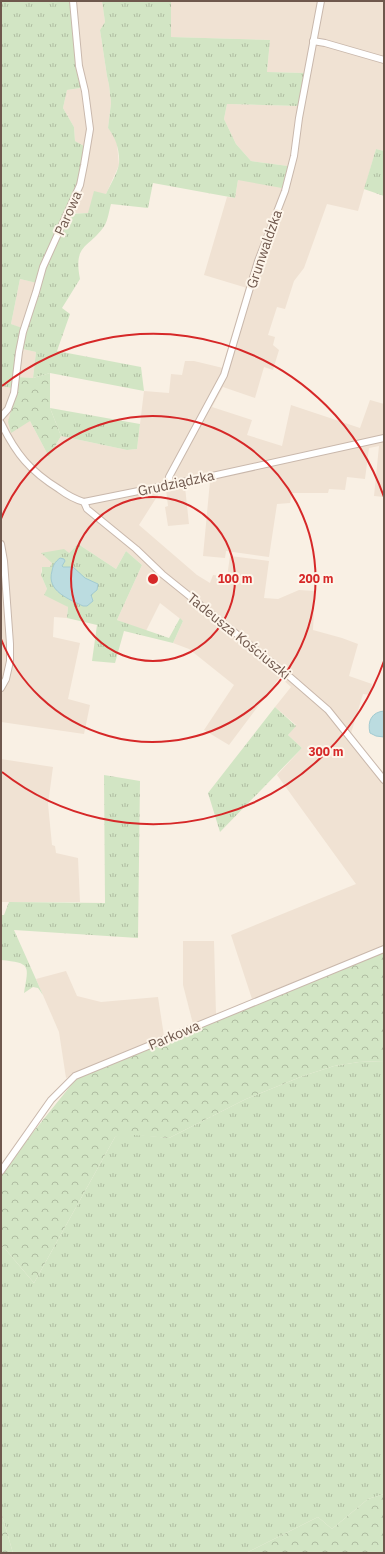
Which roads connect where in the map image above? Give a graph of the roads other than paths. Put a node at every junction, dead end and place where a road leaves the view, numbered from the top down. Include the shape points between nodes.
1 (72, 1) edge
2 (321, 1) edge
3 (313, 41) junction
4 (384, 60) edge
5 (1, 417) edge
6 (1, 423) edge
7 (6, 434) junction
8 (384, 438) edge
9 (1, 439) edge
10 (169, 485) junction
11 (84, 502) junction
12 (1, 544) edge
13 (1, 688) edge
14 (384, 780) edge
15 (384, 949) edge
16 (1, 1171) edge

1 - 5 street, Parowa via 79,66 90,129 84,165 80,185 43,267 23,332 14,393 8,410
2 - 3 street, Grunwaldzka
3 - 4 street via 325,42
3 - 10 street, Grunwaldzka via 294,156 285,191 258,261 224,375 169,477
6 - 7 street
7 - 9 street
7 - 11 street via 24,461 41,478
8 - 10 street, Grudziądzka
10 - 11 street, Grudziądzka
11 - 14 street, Tadeusza Kościuszki via 87,509 162,574 328,710
12 - 13 street via 10,644 10,661
15 - 16 street, Parkowa via 75,1076 51,1100

